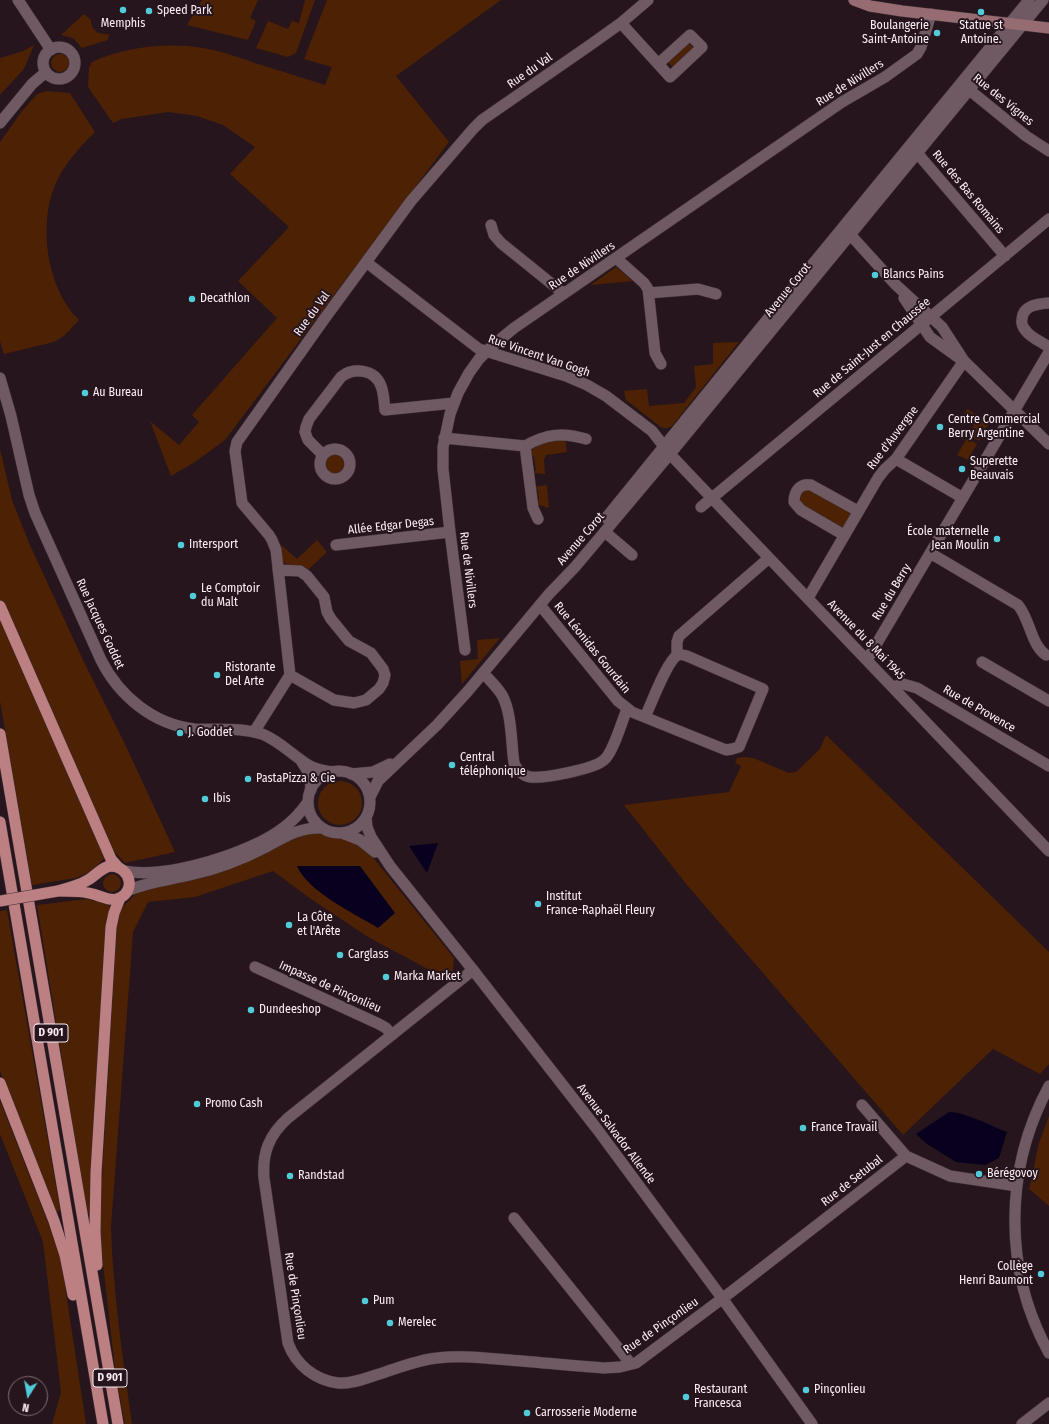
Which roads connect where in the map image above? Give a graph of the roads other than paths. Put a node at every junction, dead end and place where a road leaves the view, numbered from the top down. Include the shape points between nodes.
1 (648, 0) edge
2 (854, 0) edge
3 (1029, 0) edge
4 (1043, 0) edge
5 (19, 1) edge
6 (884, 4) edge
7 (931, 14) junction
8 (621, 23) junction
9 (1011, 23) junction
10 (1023, 25) junction
11 (1049, 28) edge
12 (51, 50) junction
13 (658, 64) dead end
14 (46, 72) junction
15 (966, 87) junction
16 (0, 123) edge
17 (914, 149) junction
18 (1049, 151) edge
19 (1049, 219) edge
20 (491, 225) dead end
21 (847, 231) junction
22 (1005, 256) junction
23 (616, 258) junction
24 (366, 262) junction
25 (896, 285) junction
26 (564, 293) junction
27 (649, 293) junction
28 (716, 294) dead end
29 (1049, 303) edge
30 (931, 317) junction
31 (922, 324) junction
32 (1049, 347) edge
33 (486, 352) junction
34 (1049, 352) edge
35 (964, 361) junction
36 (660, 364) dead end
37 (0, 378) edge
38 (454, 403) junction
39 (1014, 411) junction
40 (444, 438) junction
41 (586, 439) dead end
42 (1049, 444) edge
43 (525, 446) junction
44 (667, 450) junction
45 (323, 454) dead end
46 (896, 459) junction
47 (712, 498) junction
48 (963, 498) junction
49 (701, 507) dead end
50 (858, 511) junction
51 (538, 519) dead end
52 (450, 532) junction
53 (604, 532) junction
54 (844, 535) junction
55 (336, 545) dead end
56 (930, 553) junction
57 (632, 555) dead end
58 (769, 558) junction
59 (278, 570) junction
60 (549, 594) junction
61 (808, 598) junction
62 (540, 605) junction
63 (0, 606) edge
64 (465, 650) dead end
65 (677, 655) junction
66 (1046, 655) dead end
67 (867, 660) junction
68 (982, 662) dead end
69 (483, 674) junction
70 (290, 675) junction
71 (893, 687) junction
72 (1049, 701) edge
73 (627, 710) junction
74 (645, 717) junction
75 (254, 732) junction
76 (0, 734) edge
77 (405, 754) junction
78 (300, 759) junction
79 (1049, 766) edge
80 (333, 772) junction
81 (350, 774) junction
82 (311, 790) junction
83 (370, 798) junction
84 (308, 802) junction
85 (366, 817) junction
86 (0, 822) edge
87 (322, 828) junction
88 (341, 833) junction
89 (1049, 851) edge
90 (390, 866) junction
91 (121, 869) junction
92 (97, 873) junction
93 (58, 891) junction
94 (124, 894) junction
95 (101, 896) junction
96 (0, 901) edge
97 (255, 967) dead end
98 (473, 970) junction
99 (392, 1035) junction
100 (0, 1083) edge
101 (1049, 1086) edge
102 (862, 1105) dead end
103 (906, 1156) junction
104 (1017, 1186) junction
105 (514, 1218) dead end
106 (722, 1298) junction
107 (102, 1332) junction
108 (1049, 1353) edge
109 (91, 1356) junction
110 (631, 1364) junction
111 (1049, 1403) edge
112 (103, 1424) edge
113 (118, 1424) edge
114 (812, 1424) edge
115 (1022, 1424) edge

1 - 8 street, Rue du Val
2 - 6 main road via 870,6
3 - 9 street, Avenue Corot
4 - 10 street, Avenue Corot
5 - 12 street
6 - 7 main road
7 - 9 main road
7 - 23 street, Rue de Nivillers via 917,54 885,77 842,102
8 - 13 street
8 - 24 street, Rue du Val via 477,124 411,201
9 - 10 main road
9 - 15 street, Avenue Corot
10 - 11 main road
10 - 15 street, Avenue Corot
12 - 14 street via 46,54 44,61
12 - 14 street via 60,47 69,50 74,57 75,66 70,74 62,78 53,77
14 - 16 street via 32,84
15 - 17 street, Avenue Corot
15 - 18 street, Rue des Vignes via 1026,136
17 - 21 street, Avenue Corot
17 - 22 street, Rue des Bas Romains
19 - 22 street, Rue de Saint-Just en Chaussée
20 - 26 street via 494,235 501,243
21 - 25 street
21 - 44 street, Avenue Corot
22 - 30 street, Rue de Saint-Just en Chaussée
23 - 26 street, Rue de Nivillers
23 - 27 street via 647,286
24 - 33 street, Rue Vincent Van Gogh via 477,348
24 - 59 street, Rue du Val via 237,442 235,451 242,503 272,540
25 - 30 street
25 - 31 street
26 - 33 street, Rue de Nivillers via 503,336
27 - 28 street via 698,289
27 - 36 street via 655,353
29 - 32 street via 1027,309 1022,322 1028,333
30 - 31 street, Rue de Saint-Just en Chaussée
30 - 35 street via 942,327
31 - 35 street via 930,337
31 - 47 street, Rue de Saint-Just en Chaussée
33 - 38 street, Rue de Nivillers via 469,373
33 - 44 street, Rue Vincent Van Gogh via 557,373 587,385 648,427
34 - 39 street, Rue du Berry
35 - 39 street
35 - 46 street, Rue d'Auvergne
37 - 75 street, Rue Jacques Goddet via 35,513 101,660 113,681 135,704 171,723 192,728 229,728
38 - 40 street, Rue de Nivillers
38 - 45 street via 385,410 381,386 376,378 363,371 349,372 341,377 307,422 305,432 308,440
39 - 42 street
39 - 48 street, Rue du Berry
40 - 43 street
40 - 52 street, Rue de Nivillers via 443,469
41 - 43 street via 566,434 541,438
43 - 51 street via 533,508
44 - 47 street, Avenue du 8 Mai 1945
44 - 53 street, Avenue Corot
44 - 60 street, Avenue Corot via 569,564
46 - 48 street
46 - 50 street, Rue d'Auvergne via 878,478
47 - 49 street, Rue de Saint-Just en Chaussée
47 - 58 street, Avenue du 8 Mai 1945
48 - 56 street, Rue du Berry
50 - 54 street, Rue d'Auvergne
50 - 54 street via 811,485 803,485 796,492 794,502 801,510
52 - 55 street, Allée Edgar Degas
52 - 64 street, Rue de Nivillers
53 - 57 street
53 - 60 street, Avenue Corot
54 - 61 street, Rue d'Auvergne
56 - 66 street via 1018,605 1039,648
56 - 67 street, Rue du Berry
58 - 61 street, Avenue du 8 Mai 1945
58 - 65 street via 679,636
59 - 70 street, Rue du Val
59 - 70 street via 296,570 304,573 324,597 331,619 349,641 371,653 383,668 385,675 379,689 366,700 354,703 334,700
60 - 62 street, Avenue Corot
61 - 67 street, Avenue du 8 Mai 1945
62 - 69 street, Avenue Corot
62 - 73 street, Rue Léonidas Gourdain
63 - 91 main road via 111,859
65 - 74 street via 669,662
65 - 74 street, Rue Léonidas Gourdain via 683,654 763,689 739,747 726,750
67 - 71 street, Avenue du 8 Mai 1945
68 - 72 street
69 - 73 street via 495,685 504,700 514,763 517,769 528,777 576,771 592,767 604,760 610,753
69 - 77 street, Avenue Corot
70 - 75 street
71 - 79 street, Rue de Provence via 903,684 917,688
71 - 89 street, Avenue du 8 Mai 1945
73 - 74 street, Rue Léonidas Gourdain
75 - 78 street, Rue Jacques Goddet via 279,743
76 - 107 main road, D 901
77 - 81 street, Avenue Corot via 376,771
77 - 83 street, Avenue Corot via 378,781
78 - 80 street, Rue Jacques Goddet via 313,767
78 - 82 street, Rue Jacques Goddet via 309,772
80 - 81 street
80 - 82 street via 320,778
81 - 83 street via 362,782
82 - 84 street
83 - 85 street
84 - 87 street via 313,818
84 - 91 street via 298,816 282,829 234,852 171,869 148,872
85 - 88 street via 356,828
85 - 90 street, Avenue Salvador Allende via 370,837
86 - 109 main road, D 901
87 - 88 street
87 - 94 street via 294,832 251,854 215,868 147,884
88 - 90 street, Avenue Salvador Allende via 365,843
90 - 98 street, Avenue Salvador Allende
91 - 92 main road via 108,866
91 - 94 main road via 129,881
92 - 93 main road via 80,884
92 - 95 main road via 95,886
93 - 95 main road via 85,892
93 - 96 main road, bridge
94 - 95 main road via 111,900
94 - 107 main road via 114,913 111,927 96,1173 96,1242
97 - 99 street, Impasse de Pinçonlieu via 379,1024
98 - 99 street, Rue de Pinçonlieu
98 - 106 street, Avenue Salvador Allende via 597,1129
99 - 110 street, Rue de Pinçonlieu via 282,1124 270,1138 265,1152 264,1187 288,1343 294,1356 303,1367 315,1375 331,1382 346,1383 415,1362 447,1357 604,1368
100 - 109 main road via 62,1244 76,1308
101 - 104 street via 1027,1136
102 - 103 street
103 - 104 street via 950,1176
103 - 106 street, Rue de Setubal
104 - 108 street via 1014,1224 1019,1267 1032,1316
105 - 110 street
106 - 110 street, Rue de Pinçonlieu via 640,1360
106 - 114 street, Avenue Salvador Allende
107 - 113 main road, D 901
109 - 112 main road, D 901
111 - 115 street

